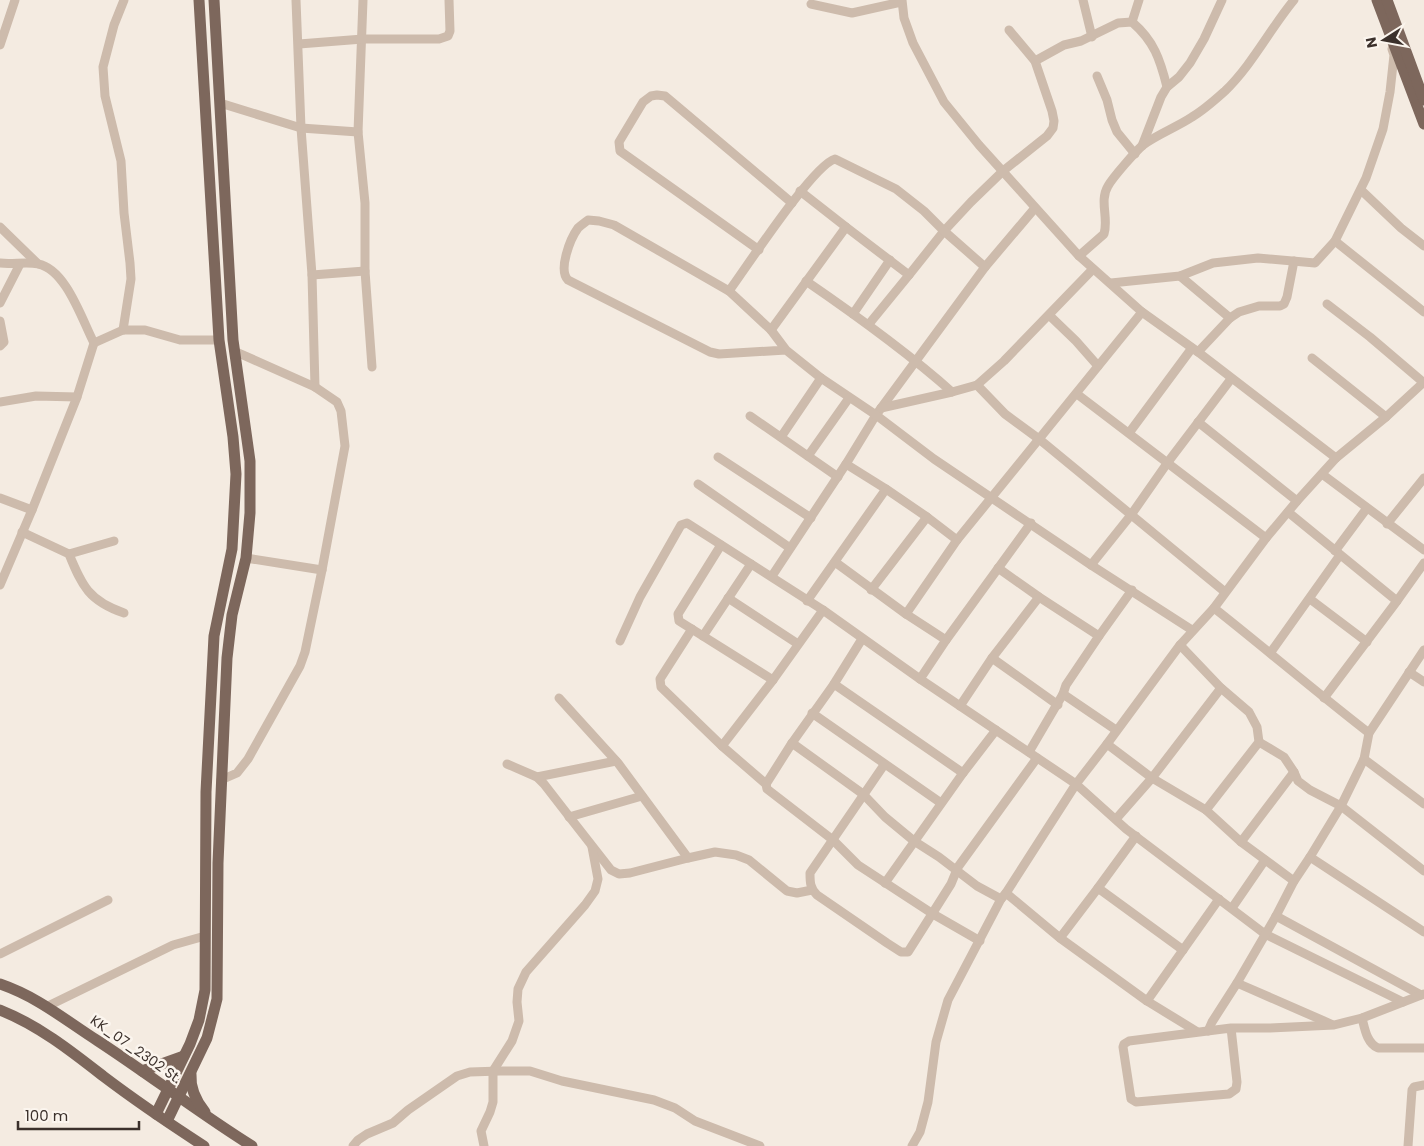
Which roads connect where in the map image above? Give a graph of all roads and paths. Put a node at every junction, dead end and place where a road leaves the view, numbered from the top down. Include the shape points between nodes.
1 (15, 0) edge
2 (124, 0) edge
3 (199, 0) edge
4 (214, 0) edge
5 (296, 0) edge
6 (363, 0) edge
7 (449, 0) edge
8 (1083, 0) edge
9 (1139, 0) edge
10 (1222, 0) edge
11 (1294, 0) edge
12 (1381, 0) edge
13 (901, 1) edge
14 (811, 4) dead end
15 (1132, 22) junction
16 (1009, 30) dead end
17 (2, 31) edge
18 (1092, 37) junction
19 (363, 39) junction
20 (299, 44) junction
21 (0, 45) edge
22 (1035, 62) junction
23 (1097, 76) dead end
24 (1167, 87) junction
25 (1424, 100) edge
26 (220, 103) junction
27 (1424, 124) edge
28 (301, 128) junction
29 (358, 132) junction
30 (1142, 146) junction
31 (1135, 154) junction
32 (1003, 171) junction
33 (1361, 190) junction
34 (800, 191) junction
35 (792, 203) junction
36 (1036, 208) junction
37 (846, 226) junction
38 (0, 227) edge
39 (944, 231) junction
40 (1335, 241) junction
41 (1424, 246) edge
42 (760, 250) junction
43 (1079, 256) junction
44 (890, 260) junction
45 (1294, 261) junction
46 (0, 263) edge
47 (37, 263) junction
48 (20, 264) junction
49 (985, 267) junction
50 (1093, 269) junction
51 (365, 271) junction
52 (312, 275) junction
53 (909, 275) junction
54 (1180, 276) junction
55 (806, 281) junction
56 (1110, 283) junction
57 (729, 291) junction
58 (0, 303) edge
59 (1327, 304) dead end
60 (1142, 312) junction
61 (1424, 312) edge
62 (853, 314) junction
63 (1049, 315) junction
64 (1230, 318) junction
65 (0, 321) edge
66 (869, 324) junction
67 (123, 330) junction
68 (771, 330) junction
69 (219, 340) junction
70 (94, 343) junction
71 (0, 346) edge
72 (786, 350) junction
73 (1195, 350) junction
74 (234, 351) junction
75 (1312, 358) dead end
76 (916, 360) junction
77 (1098, 366) junction
78 (372, 367) dead end
79 (821, 378) junction
80 (1231, 379) junction
81 (1424, 382) edge
82 (977, 385) junction
83 (315, 387) junction
84 (952, 392) junction
85 (1077, 394) junction
86 (77, 397) junction
87 (849, 398) junction
88 (0, 402) edge
89 (879, 411) junction
90 (750, 416) dead end
91 (1386, 417) junction
92 (1198, 422) junction
93 (1129, 433) junction
94 (781, 437) junction
95 (1039, 439) junction
96 (808, 456) junction
97 (718, 457) dead end
98 (1336, 458) junction
99 (1168, 462) junction
100 (846, 464) junction
101 (1322, 474) junction
102 (838, 477) junction
103 (1424, 478) edge
104 (698, 484) dead end
105 (886, 489) junction
106 (992, 497) junction
107 (0, 498) edge
108 (1297, 500) junction
109 (1367, 508) junction
110 (32, 510) junction
111 (1288, 512) junction
112 (1131, 515) junction
113 (927, 517) junction
114 (811, 518) junction
115 (1031, 523) junction
116 (1387, 524) junction
117 (22, 532) junction
118 (1266, 538) junction
119 (957, 540) junction
120 (114, 541) dead end
121 (721, 544) junction
122 (790, 548) junction
123 (1424, 550) edge
124 (1337, 553) junction
125 (69, 554) junction
126 (0, 558) edge
127 (246, 558) junction
128 (9, 562) junction
129 (835, 562) junction
130 (1424, 563) edge
131 (751, 564) junction
132 (1091, 565) junction
133 (998, 568) junction
134 (322, 570) junction
135 (772, 576) junction
136 (0, 585) edge
137 (871, 590) junction
138 (1132, 590) junction
139 (1225, 592) junction
140 (1039, 597) junction
141 (728, 598) junction
142 (1310, 599) junction
143 (807, 601) junction
144 (1397, 601) junction
145 (1214, 608) junction
146 (823, 610) junction
147 (124, 613) dead end
148 (906, 614) junction
149 (692, 629) junction
150 (1192, 630) junction
151 (703, 636) junction
152 (1098, 636) junction
153 (862, 639) junction
154 (946, 640) junction
155 (620, 641) dead end
156 (1367, 642) junction
157 (798, 644) junction
158 (1180, 645) junction
159 (1424, 650) edge
160 (1271, 652) junction
161 (992, 658) junction
162 (1409, 672) junction
163 (920, 679) junction
164 (773, 680) junction
165 (1424, 682) edge
166 (834, 684) junction
167 (1221, 688) junction
168 (1063, 694) junction
169 (559, 698) dead end
170 (1324, 698) junction
171 (1058, 704) junction
172 (960, 706) junction
173 (812, 713) junction
174 (996, 730) junction
175 (1116, 730) junction
176 (1369, 733) junction
177 (1259, 742) junction
178 (792, 743) junction
179 (1107, 744) junction
180 (722, 746) junction
181 (1033, 755) junction
182 (1364, 759) junction
183 (616, 761) junction
184 (507, 764) dead end
185 (884, 765) junction
186 (1294, 772) junction
187 (962, 773) junction
188 (537, 777) junction
189 (1152, 778) junction
190 (221, 780) junction
191 (766, 784) junction
192 (1076, 784) junction
193 (863, 794) junction
194 (642, 796) junction
195 (941, 803) junction
196 (1424, 804) edge
197 (1341, 806) junction
198 (1206, 810) junction
199 (569, 816) junction
200 (1116, 819) junction
201 (1136, 836) junction
202 (833, 840) junction
203 (914, 841) junction
204 (1241, 842) junction
205 (592, 846) junction
206 (1310, 857) junction
207 (688, 858) junction
208 (1265, 860) junction
209 (957, 871) junction
210 (1424, 872) edge
211 (1294, 881) junction
212 (885, 883) junction
213 (1098, 888) junction
214 (812, 890) junction
215 (1003, 896) junction
216 (1218, 899) junction
217 (108, 900) dead end
218 (1232, 908) junction
219 (933, 914) junction
220 (204, 916) junction
221 (1276, 916) junction
222 (217, 919) junction
223 (1424, 932) edge
224 (1265, 934) junction
225 (204, 936) junction
226 (1060, 938) junction
227 (980, 941) junction
228 (1183, 950) junction
229 (0, 954) edge
230 (1237, 983) junction
231 (0, 984) edge
232 (1422, 994) edge
233 (1147, 1001) junction
234 (1403, 1002) junction
235 (48, 1006) junction
236 (0, 1010) edge
237 (1362, 1018) junction
238 (1334, 1025) junction
239 (1231, 1028) junction
240 (1196, 1031) junction
241 (1208, 1031) junction
242 (1424, 1048) edge
243 (184, 1056) junction
244 (142, 1071) junction
245 (191, 1071) junction
246 (493, 1071) junction
247 (1424, 1085) edge
248 (168, 1090) junction
249 (180, 1097) junction
250 (156, 1114) junction
251 (167, 1121) junction
252 (212, 1122) junction
253 (204, 1146) edge
254 (252, 1146) edge
255 (354, 1146) edge
256 (484, 1146) edge
257 (760, 1146) edge
258 (912, 1146) edge
259 (1408, 1146) edge

1 - 17 street
2 - 67 street via 103,67 105,96 121,161 130,263 131,279
3 - 69 main road
4 - 26 main road
5 - 20 street
6 - 19 street
7 - 19 street via 450,31 445,38
8 - 18 street
9 - 15 street
10 - 24 street via 1190,63
11 - 30 street via 1225,91 1192,117
12 - 25 main road
12 - 27 main road
12 - 33 street via 1394,55 1383,129
13 - 14 street via 852,13
13 - 32 street via 913,44 944,102
15 - 18 street via 1118,23
15 - 24 street via 1155,48
16 - 22 street
17 - 21 street
18 - 22 street via 1064,44
19 - 20 street
19 - 29 street
20 - 28 street
22 - 32 street via 1052,110 1053,128
23 - 31 street via 1117,132
24 - 30 street
26 - 28 street
26 - 74 main road
28 - 29 street
28 - 52 street
29 - 51 street via 366,219
30 - 31 street
31 - 43 street via 1105,192 1104,234
32 - 36 street
32 - 39 street
33 - 40 street
33 - 41 street
34 - 35 street
34 - 37 street
34 - 39 street via 828,162 837,159 896,190
35 - 42 street
35 - 42 street via 665,96 657,94 643,102 620,142 620,151
36 - 43 street
36 - 49 street
37 - 44 street
37 - 55 street
38 - 47 street
39 - 49 street
39 - 53 street
40 - 45 street via 1315,263
40 - 61 street
42 - 57 street
43 - 50 street
44 - 53 street
44 - 62 street
45 - 54 street via 1258,258 1213,263
45 - 64 street via 1284,304 1259,306
46 - 48 street
47 - 48 street
47 - 70 street via 60,276
48 - 58 street
49 - 76 street
50 - 56 street
50 - 63 street
51 - 52 street
51 - 78 street
52 - 83 street
53 - 66 street
54 - 56 street
54 - 64 street
55 - 62 street
55 - 68 street
56 - 60 street
57 - 68 street
57 - 72 street via 614,226 599,221 588,220 577,229 563,263 564,277 568,280 710,352
59 - 81 street
60 - 73 street
60 - 77 street
62 - 66 street
63 - 77 street
63 - 82 street
64 - 73 street
65 - 71 street via 4,342
66 - 76 street
67 - 69 street via 146,330 180,340
67 - 70 street
68 - 72 street
69 - 220 main road via 233,437 236,506 232,550 214,636
70 - 86 street
72 - 79 street
73 - 80 street
73 - 93 street
74 - 83 street
74 - 127 main road via 250,461
75 - 91 street
76 - 84 street
76 - 89 street
77 - 85 street
79 - 87 street
79 - 94 street
80 - 92 street
80 - 98 street
81 - 91 street
82 - 84 street
82 - 95 street via 1005,414
83 - 134 street via 337,402 341,410 345,446
84 - 89 street
85 - 93 street
85 - 95 street
86 - 88 street via 36,396
86 - 110 street
87 - 89 street
87 - 96 street
89 - 100 street
89 - 106 street via 934,459
90 - 94 street
91 - 98 street
92 - 99 street
92 - 108 street
93 - 99 street
94 - 96 street
95 - 106 street
95 - 112 street
96 - 102 street
97 - 114 street
98 - 101 street
99 - 112 street
99 - 118 street
100 - 102 street
100 - 105 street
101 - 108 street
101 - 109 street
102 - 114 street
103 - 116 street
104 - 122 street
105 - 113 street
105 - 129 street
106 - 115 street
106 - 119 street
107 - 110 street
108 - 111 street
109 - 116 street
109 - 124 street
110 - 117 street
111 - 118 street
111 - 124 street
112 - 132 street
112 - 139 street
113 - 119 street
113 - 137 street
114 - 122 street
115 - 132 street
115 - 133 street
116 - 123 street
117 - 125 street
117 - 128 street
118 - 139 street
119 - 148 street
120 - 125 street
121 - 131 street
121 - 149 street via 678,614 679,621
121 - 155 street via 687,523 681,525 640,597
122 - 135 street
124 - 142 street
124 - 144 street
125 - 147 street via 88,592 110,608
126 - 128 street
127 - 134 street
127 - 190 main road via 228,647
128 - 136 street
129 - 137 street
129 - 143 street
130 - 144 street
131 - 135 street
131 - 141 street
132 - 138 street
133 - 140 street
133 - 154 street
134 - 190 street via 300,666 248,759 237,773
135 - 143 street
137 - 148 street
138 - 150 street
138 - 152 street
139 - 145 street
140 - 152 street
140 - 161 street
141 - 151 street
141 - 157 street
142 - 156 street
142 - 160 street
143 - 146 street
144 - 156 street
145 - 150 street
145 - 160 street
146 - 153 street
146 - 157 street
148 - 154 street
149 - 151 street
149 - 180 street via 660,679 661,687
150 - 158 street
151 - 164 street
152 - 168 street
153 - 163 street
153 - 166 street
154 - 163 street
156 - 170 street
157 - 164 street
158 - 167 street
158 - 175 street
159 - 162 street
160 - 170 street
161 - 171 street
161 - 172 street
162 - 165 street
162 - 176 street
163 - 172 street
164 - 180 street
166 - 173 street
166 - 187 street
167 - 177 street via 1249,712 1257,727
167 - 189 street
168 - 171 street
168 - 175 street
169 - 183 street
170 - 176 street
171 - 181 street
172 - 174 street
173 - 178 street
173 - 185 street
174 - 181 street
174 - 187 street
175 - 179 street
176 - 182 street
177 - 186 street via 1284,757
177 - 198 street
178 - 191 street
178 - 193 street
179 - 189 street
179 - 192 street
180 - 191 street
181 - 192 street
181 - 209 street
182 - 196 street
182 - 197 street
183 - 188 street
183 - 194 street
184 - 188 street
185 - 193 street
185 - 195 street
186 - 197 street via 1298,781 1310,790
186 - 204 street
187 - 195 street
188 - 199 street
189 - 198 street
189 - 200 street
190 - 222 main road
191 - 202 street via 767,789
192 - 200 street
192 - 215 street
193 - 202 street
193 - 203 street
194 - 199 street
194 - 207 street
195 - 203 street
197 - 206 street
197 - 210 street
198 - 204 street
199 - 205 street
200 - 201 street
201 - 213 street
201 - 216 street
202 - 212 street via 858,865
202 - 214 street via 810,874
203 - 209 street
203 - 212 street
204 - 208 street
205 - 207 street via 619,874
205 - 246 street via 598,880 595,891 526,972 518,989 517,1028
206 - 211 street
206 - 223 street
207 - 214 street via 715,852 736,854 749,860 787,891
208 - 211 street
208 - 218 street
209 - 215 street via 977,886
209 - 219 street
211 - 221 street
212 - 219 street
213 - 226 street
213 - 228 street
214 - 219 street via 905,952
215 - 226 street
215 - 227 street
216 - 218 street
216 - 228 street
217 - 229 street
218 - 224 street
219 - 227 street
220 - 222 main road
220 - 225 main road
221 - 224 street
221 - 232 street
222 - 245 main road via 216,1005 208,1038
224 - 230 street
224 - 234 street
225 - 235 street via 167,948
225 - 243 main road via 205,990 201,1013
226 - 233 street
227 - 258 street via 948,1000 936,1042 928,1102 920,1132
228 - 233 street
230 - 238 street
230 - 241 street
231 - 235 main road, KK_07_2302 St.
232 - 234 street
233 - 240 street
234 - 237 street
235 - 244 main road, KK_07_2302 St.
236 - 250 main road via 47,1035
237 - 238 street
237 - 242 street via 1373,1046
238 - 239 street
239 - 240 street via 1237,1082 1233,1092 1133,1101 1129,1096 1123,1047 1126,1042
239 - 241 street
240 - 241 street
243 - 244 main road
243 - 248 main road
244 - 248 main road, KK_07_2302 St.
245 - 249 main road
245 - 252 main road via 194,1096
246 - 255 street via 457,1076 393,1123 367,1134
246 - 256 street via 490,1112 481,1129
246 - 257 street via 530,1071 654,1100 695,1121
247 - 259 street via 1412,1090
248 - 249 main road, KK_07_2302 St.
248 - 250 main road
249 - 251 main road
249 - 252 main road, KK_07_2302 St.
250 - 251 main road
251 - 253 main road
252 - 254 main road, KK_07_2302 St.

